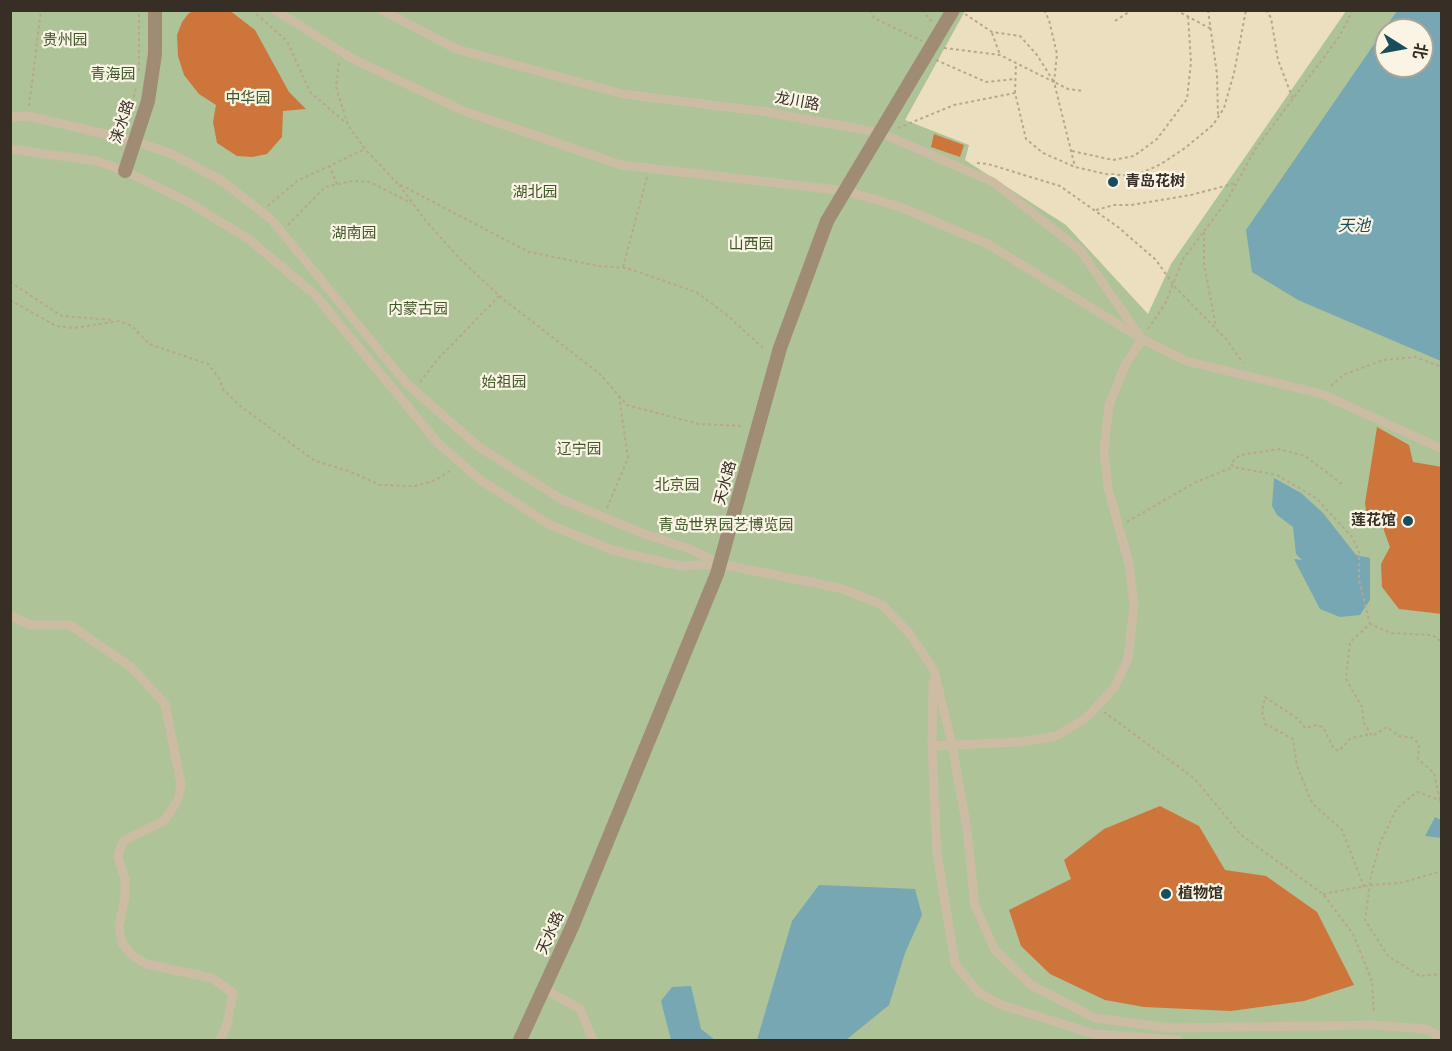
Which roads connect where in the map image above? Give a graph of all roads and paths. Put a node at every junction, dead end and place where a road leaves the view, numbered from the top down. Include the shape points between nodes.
1 (41, 10) edge
2 (139, 10) edge
3 (155, 10) edge
4 (252, 10) edge
5 (275, 10) edge
6 (382, 10) edge
7 (870, 10) edge
8 (953, 10) edge
9 (961, 10) edge
10 (1044, 10) edge
11 (1132, 10) edge
12 (1176, 10) edge
13 (1208, 10) edge
14 (1246, 10) edge
15 (1266, 10) edge
16 (1353, 10) edge
17 (1188, 16) junction
18 (1115, 21) dead end
19 (1211, 29) junction
20 (992, 32) junction
21 (341, 51) junction
22 (929, 51) junction
23 (1000, 56) junction
24 (1016, 63) junction
25 (138, 77) dead end
26 (1015, 80) junction
27 (1054, 82) junction
28 (136, 88) dead end
29 (1083, 91) dead end
30 (1015, 93) junction
31 (1293, 100) junction
32 (28, 116) junction
33 (10, 117) edge
34 (1218, 117) junction
35 (348, 124) junction
36 (881, 133) junction
37 (128, 139) junction
38 (10, 149) edge
39 (365, 149) junction
40 (1071, 151) junction
41 (329, 165) junction
42 (1076, 167) junction
43 (650, 168) junction
44 (125, 171) junction
45 (969, 171) junction
46 (397, 183) junction
47 (1236, 183) junction
48 (337, 184) junction
49 (846, 191) junction
50 (413, 204) junction
51 (1095, 211) junction
52 (262, 212) junction
53 (281, 232) junction
54 (1204, 232) junction
55 (623, 267) junction
56 (10, 282) edge
57 (499, 296) junction
58 (10, 300) edge
59 (119, 321) junction
60 (1216, 329) junction
61 (1142, 339) junction
62 (777, 360) junction
63 (1442, 367) edge
64 (1253, 378) junction
65 (414, 390) junction
66 (1322, 394) junction
67 (619, 396) junction
68 (758, 426) junction
69 (1442, 448) edge
70 (461, 464) junction
71 (1233, 467) junction
72 (1342, 484) dead end
73 (603, 517) junction
74 (1122, 525) dead end
75 (720, 564) junction
76 (10, 616) edge
77 (1370, 624) junction
78 (1442, 642) edge
79 (934, 670) junction
80 (1097, 707) junction
81 (1371, 734) junction
82 (952, 745) junction
83 (932, 746) junction
84 (1441, 801) edge
85 (1442, 871) edge
86 (1370, 885) junction
87 (1364, 886) junction
88 (1323, 894) junction
89 (1442, 974) edge
90 (544, 989) junction
91 (1374, 1025) junction
92 (1442, 1038) edge
93 (1170, 1040) edge
94 (220, 1041) edge
95 (520, 1041) edge
96 (593, 1041) edge
97 (1179, 1041) edge

1 - 32 path
2 - 25 path
3 - 37 street, 涞水路 via 155,54 148,101
4 - 35 path via 287,41 310,92
5 - 21 street
6 - 36 street, 龙川路 via 456,49 622,94 767,112
7 - 22 path via 874,18
8 - 22 street, 天水路
9 - 20 path
10 - 27 path via 1057,54
11 - 18 path
12 - 17 path
13 - 19 path
14 - 34 path via 1234,73
15 - 31 path
16 - 31 path via 1339,37
17 - 19 path
17 - 40 path via 1191,62 1187,99 1157,139 1134,156 1113,160
19 - 34 path
20 - 23 path
20 - 27 path via 1020,36
21 - 35 path via 336,87
21 - 43 street via 464,111 621,165
22 - 23 path
22 - 26 path via 986,82
22 - 36 street, 天水路
23 - 24 path
24 - 26 path
24 - 27 path
26 - 30 path
27 - 29 path
27 - 40 path
28 - 37 path
30 - 36 path via 954,105
30 - 42 path via 1026,139 1044,153
31 - 47 path via 1256,148
32 - 33 street
32 - 37 street
34 - 42 path via 1185,148 1135,176
35 - 39 path
36 - 45 street, 龙川路
36 - 49 street, 天水路
37 - 44 street, 涞水路
37 - 52 street via 174,155 222,181
38 - 44 street via 97,161
39 - 41 path
39 - 46 path
40 - 42 path
41 - 48 path
41 - 52 path via 297,181
43 - 49 street
43 - 55 path
44 - 70 street via 188,202 250,240 315,295 438,443
45 - 51 path via 977,163 988,164 1059,186
45 - 61 street, 龙川路 via 993,182 1080,250
46 - 50 path
46 - 55 path via 529,252
47 - 51 path via 1191,195
47 - 54 path
48 - 50 path via 369,182
48 - 53 path via 314,195
49 - 61 street via 900,207 988,244
49 - 62 street, 天水路 via 827,221
50 - 57 path via 459,258
51 - 60 path via 1156,260 1175,287
52 - 53 street
53 - 65 street
54 - 60 path via 1204,264
54 - 61 path via 1183,259 1165,304
55 - 62 path via 696,292
56 - 59 path via 62,316
57 - 65 path via 437,360
57 - 67 path via 600,374
58 - 59 path via 56,326 74,328
59 - 70 path via 132,326 148,344 208,364 223,390 239,405 315,461 380,485 415,486 436,480
60 - 64 path
61 - 64 street via 1186,361
61 - 80 street via 1125,365 1109,405 1104,450 1108,488 1129,564 1134,605 1128,658 1115,687
62 - 68 street, 天水路
63 - 66 path via 1415,357 1383,360 1343,375
64 - 66 street
65 - 73 street via 478,447 561,499
66 - 69 street
67 - 68 path via 627,405 699,424
67 - 73 path via 628,458
68 - 75 street, 天水路
70 - 75 street via 550,525 612,550 680,566
71 - 72 path via 1231,463 1240,455 1280,449 1305,456
71 - 74 path via 1194,483
71 - 77 path via 1277,476 1308,494 1352,537 1359,551 1359,580
73 - 75 street
75 - 79 street via 840,588 882,605 910,634
75 - 90 street, 天水路
76 - 94 street via 31,625 70,625 132,667 165,704 181,784 178,800 164,821 125,840 121,846 118,858 125,879 125,896 119,927 122,943 146,964 212,978 233,993
77 - 78 path via 1391,633 1432,635
77 - 81 path via 1350,642 1346,679
79 - 82 street
79 - 83 street
80 - 82 street via 1056,736
80 - 88 path via 1195,779 1241,835
81 - 84 path via 1387,727 1399,736 1413,738 1419,744 1418,759 1434,773
81 - 87 path via 1351,738 1339,751 1323,727 1305,729 1298,719 1265,697 1265,724 1293,739 1297,766 1312,803 1342,830
82 - 83 street
82 - 91 street via 975,906 995,950 1031,985 1095,1018 1171,1028
83 - 93 street via 936,853 955,964 978,992 999,1004 1094,1034
84 - 86 path via 1417,792 1397,808 1380,843
85 - 86 path via 1400,883
86 - 87 path
86 - 89 path via 1365,920 1388,956 1420,976
87 - 88 path
88 - 91 path via 1353,934 1372,981
90 - 95 street, 天水路
90 - 96 street via 580,1009
91 - 92 street via 1426,1029
93 - 97 street

